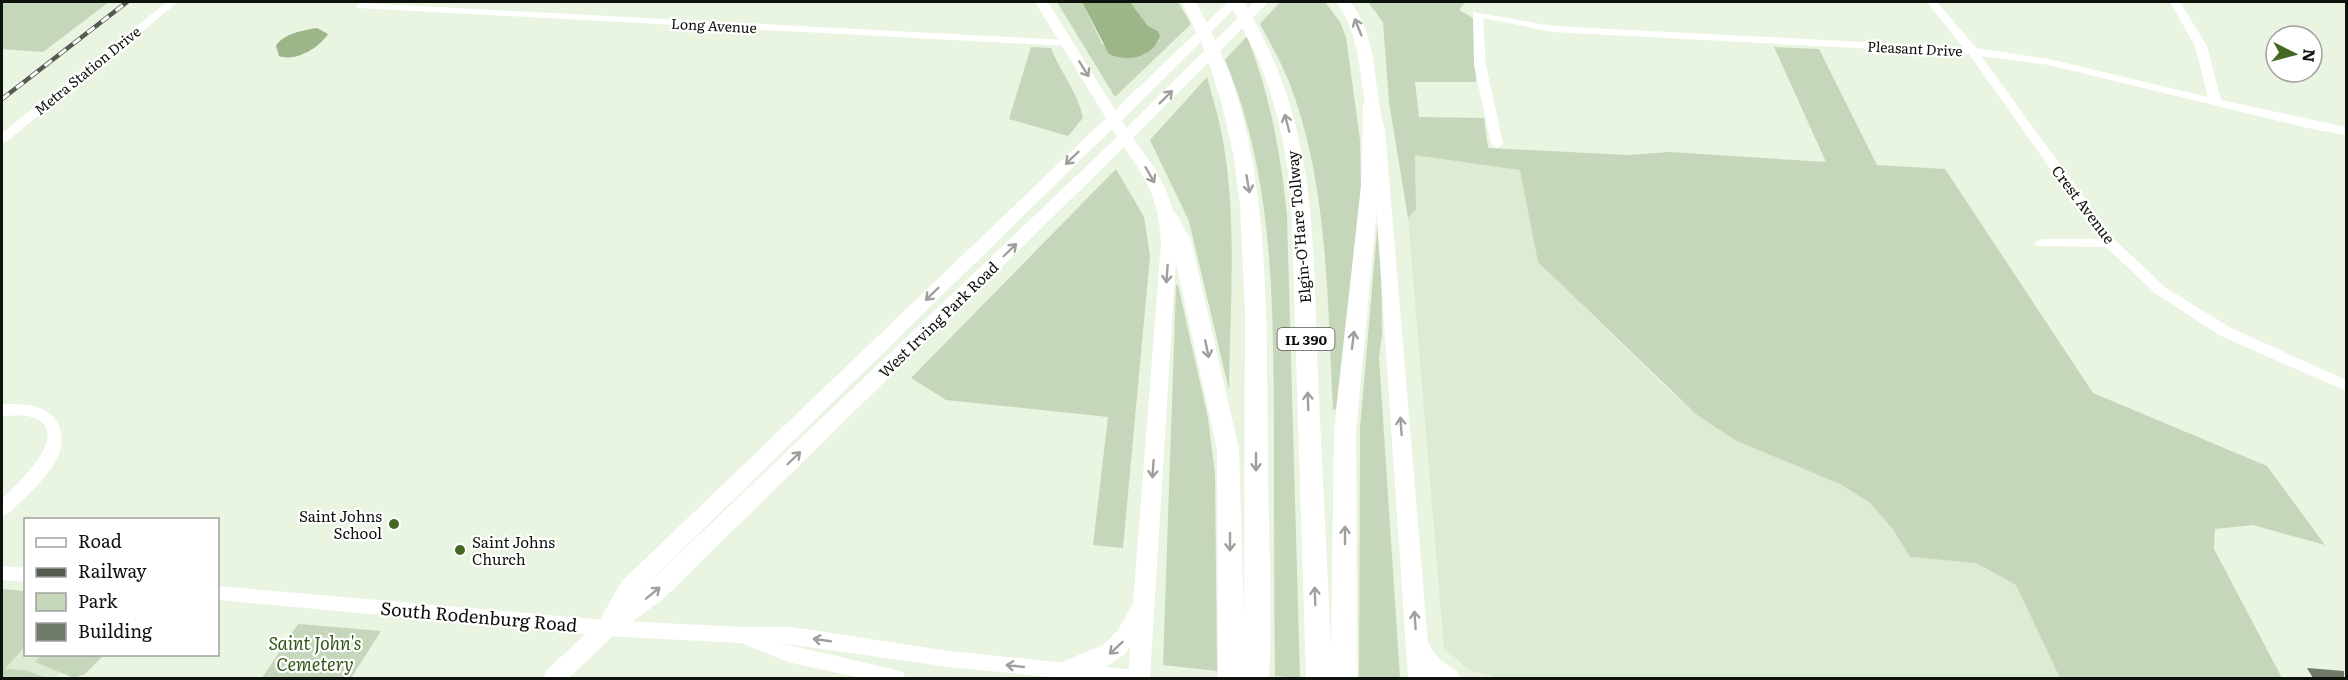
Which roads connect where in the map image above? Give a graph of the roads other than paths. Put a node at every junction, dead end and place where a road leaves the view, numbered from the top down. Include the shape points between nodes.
1 (173, 2) edge
2 (1042, 2) edge
3 (1189, 2) edge
4 (1236, 2) edge
5 (1262, 2) edge
6 (1342, 2) edge
7 (1484, 2) edge
8 (1932, 2) edge
9 (2175, 2) edge
10 (361, 6) dead end
11 (1478, 14) junction
12 (1067, 44) junction
13 (1972, 51) junction
14 (2216, 103) junction
15 (1371, 106) junction
16 (1114, 117) junction
17 (2346, 131) edge
18 (1125, 138) junction
19 (2, 139) edge
20 (1497, 144) dead end
21 (1168, 216) junction
22 (2042, 243) dead end
23 (2110, 243) junction
24 (2346, 386) edge
25 (2, 410) edge
26 (2, 509) edge
27 (2, 573) edge
28 (24, 575) edge
29 (219, 593) edge
30 (1144, 601) junction
31 (606, 628) junction
32 (740, 635) junction
33 (1417, 647) junction
34 (1243, 648) junction
35 (1318, 666) edge
36 (1344, 667) edge
37 (1065, 671) junction
38 (554, 678) edge
39 (896, 678) edge
40 (1137, 678) edge
41 (1231, 678) edge
42 (1256, 678) edge
43 (1419, 678) edge
44 (1449, 678) edge

1 - 19 street, Metra Station Drive
2 - 12 main road
3 -> 34 highway, IL 390 via 1218,66 1242,150 1251,201 1254,251
4 - 16 main road, West Irving Park Road
35 -> 4 highway, Elgin-O'Hare Tollway / IL 390 via 1298,181 1280,96
18 -> 5 main road, West Irving Park Road
15 -> 6 main road via 1362,37
7 - 11 street
8 - 13 street, Crest Avenue
9 - 14 street via 2201,46
10 - 12 street, Long Avenue
11 - 13 street, Pleasant Drive via 1553,29
11 - 20 street via 1480,65
12 -> 16 main road
13 - 14 street, Pleasant Drive via 2049,63
13 - 23 street, Crest Avenue
14 - 17 street, Pleasant Drive
33 -> 15 main road via 1388,244 1378,130
36 -> 15 highway via 1346,432 1370,186
16 - 18 main road
16 -> 31 main road, West Irving Park Road via 630,587
18 -> 21 main road via 1148,170
31 -> 18 main road, West Irving Park Road via 655,593
21 -> 30 main road
21 -> 34 highway via 1182,240 1227,449
22 - 23 street
23 - 24 street, Crest Avenue via 2161,291 2226,332
25 - 26 street via 44,416 57,437 43,466
27 - 28 street
29 - 31 street, South Rodenburg Road
30 -> 37 main road via 1128,636 1109,655
30 - 40 main road
31 - 32 street, South Rodenburg Road
31 - 38 main road, West Irving Park Road
37 -> 32 street, South Rodenburg Road via 792,635
32 - 39 street, South Rodenburg Road via 788,654
33 - 43 main road
33 - 44 main road via 1432,667
34 - 41 highway
34 - 42 highway, IL 390
37 - 40 street, South Rodenburg Road

